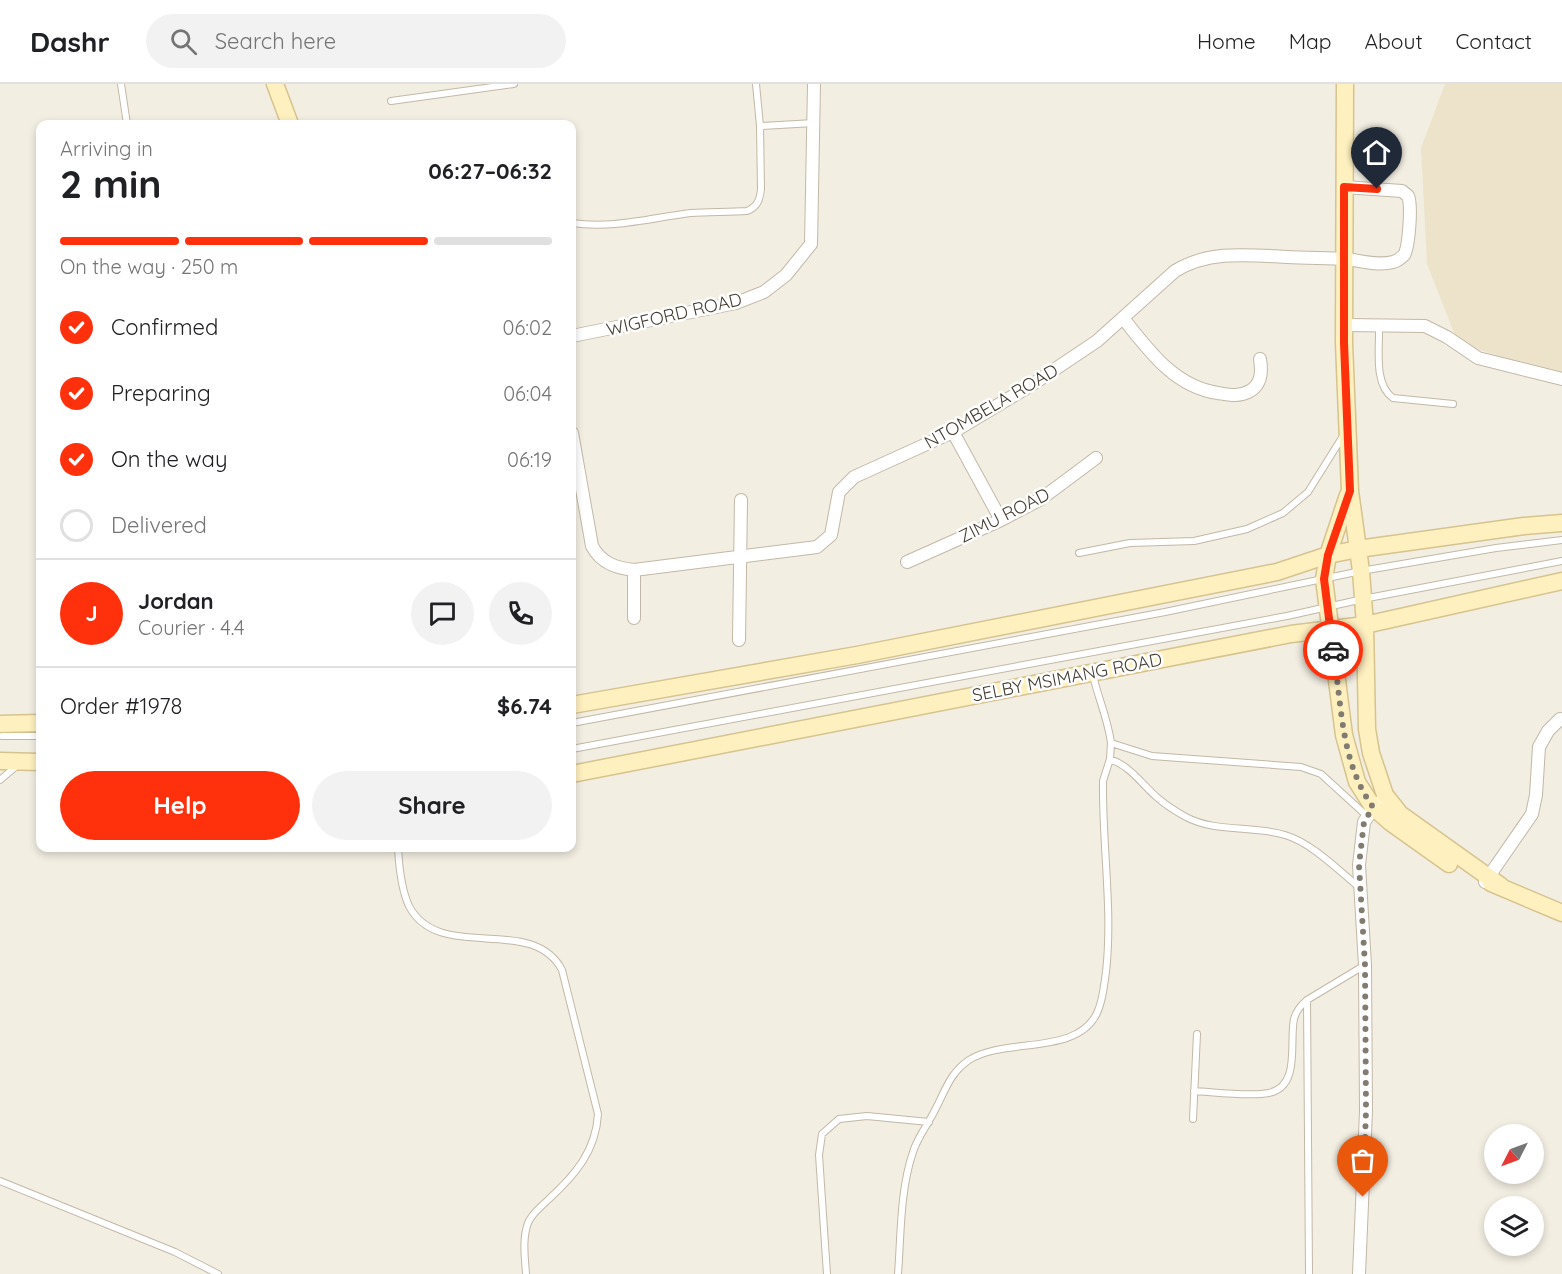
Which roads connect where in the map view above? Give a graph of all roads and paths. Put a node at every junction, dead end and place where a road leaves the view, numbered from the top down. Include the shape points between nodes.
1 (121, 84) edge
2 (514, 84) edge
3 (756, 84) edge
4 (814, 84) edge
5 (1345, 84) edge
6 (275, 85) edge
7 (391, 102) dead end
8 (126, 120) edge
9 (288, 120) edge
10 (814, 123) junction
11 (760, 126) junction
12 (1344, 187) junction
13 (576, 223) edge
14 (1344, 259) junction
15 (1123, 318) junction
16 (1346, 325) junction
17 (1379, 325) junction
18 (576, 335) edge
19 (1260, 359) dead end
20 (1562, 379) edge
21 (1453, 404) dead end
22 (1349, 425) junction
23 (953, 432) junction
24 (576, 456) edge
25 (1095, 458) dead end
26 (1350, 491) junction
27 (741, 500) dead end
28 (1001, 520) junction
29 (1562, 523) edge
30 (1562, 540) edge
31 (1358, 549) junction
32 (1079, 553) dead end
33 (1328, 555) junction
34 (739, 558) junction
35 (1562, 561) edge
36 (907, 562) dead end
37 (634, 570) junction
38 (1361, 571) junction
39 (1324, 579) junction
40 (1562, 581) edge
41 (1363, 599) junction
42 (1327, 606) junction
43 (634, 618) dead end
44 (1365, 624) junction
45 (1330, 630) junction
46 (739, 640) dead end
47 (1093, 672) junction
48 (576, 704) edge
49 (1560, 719) dead end
50 (576, 722) edge
51 (36, 724) edge
52 (1, 730) edge
53 (36, 735) edge
54 (1111, 743) junction
55 (576, 748) edge
56 (1110, 759) junction
57 (0, 762) edge
58 (22, 762) junction
59 (36, 762) edge
60 (576, 773) edge
61 (0, 780) edge
62 (1375, 806) junction
63 (399, 852) edge
64 (1492, 881) junction
65 (1360, 888) junction
66 (1562, 913) edge
67 (1365, 965) junction
68 (1307, 1000) junction
69 (1197, 1034) dead end
70 (1194, 1091) junction
71 (1193, 1119) dead end
72 (929, 1122) junction
73 (0, 1181) edge
74 (218, 1274) edge
75 (526, 1274) edge
76 (827, 1274) edge
77 (898, 1274) edge
78 (1309, 1274) edge
79 (1359, 1274) edge

1 - 8 lane
2 - 7 lane
3 - 11 lane
4 - 10 street, WIGFORD ROAD
5 - 12 main road
6 - 9 main road
10 - 11 lane
10 - 18 street, WIGFORD ROAD via 811,244 786,275 764,292 736,303
11 - 13 lane via 761,189 753,208 612,225
12 - 14 main road
12 - 14 street, NTOMBELA ROAD via 1402,191 1410,200 1405,254 1391,263
14 - 15 street, NTOMBELA ROAD via 1233,255 1188,263
14 - 16 main road
15 - 19 street via 1153,356 1200,390 1236,396 1254,389 1262,372
15 - 23 street, NTOMBELA ROAD via 1066,363
16 - 17 street
16 - 22 main road
17 - 20 street via 1425,326 1478,358
17 - 21 lane via 1381,380 1388,394 1393,398
22 - 26 main road
22 - 32 lane via 1308,492 1283,513 1247,529 1194,541 1130,543
23 - 28 street
23 - 34 street, NTOMBELA ROAD via 846,483 839,492 831,535 817,547
24 - 37 street, NTOMBELA ROAD via 596,554 612,565
25 - 28 street, ZIMU ROAD via 1061,486
26 - 31 main road
26 - 33 main road
27 - 34 street
28 - 36 street, ZIMU ROAD
29 - 31 main road
30 - 38 lane
31 - 33 main road
31 - 38 main road
33 - 39 main road
33 - 48 main road via 1266,574 857,655
34 - 37 street, NTOMBELA ROAD
34 - 46 street
35 - 41 lane
37 - 43 street
38 - 39 lane
38 - 41 main road
39 - 42 main road
39 - 50 lane
40 - 44 main road, SELBY MSIMANG ROAD
41 - 42 lane
41 - 44 main road
42 - 45 main road
42 - 55 lane
44 - 45 main road, SELBY MSIMANG ROAD
44 - 62 main road via 1367,729
45 - 47 main road, SELBY MSIMANG ROAD
45 - 62 main road via 1344,735 1357,782
47 - 54 lane
47 - 60 main road, SELBY MSIMANG ROAD
49 - 64 street via 1539,747 1532,814
51 - 52 main road
52 - 53 lane
54 - 56 lane
54 - 62 lane via 1152,756 1300,767
56 - 65 lane via 1125,765 1159,800 1185,817 1227,828 1286,835
56 - 72 lane via 1103,782 1102,811 1108,956 1097,1013 1082,1030 1059,1041 1008,1047 971,1059 945,1085
57 - 58 main road
58 - 59 main road
58 - 61 lane
62 - 64 main road via 1454,867
62 - 65 street via 1359,855
63 - 75 lane via 404,893 424,924 446,934 534,944 549,952 562,970 598,1114 597,1131 583,1162 532,1215 524,1250
64 - 66 main road
65 - 67 street
67 - 68 lane
67 - 79 street via 1366,1111
68 - 70 lane via 1294,1017 1291,1071 1276,1090 1264,1094
68 - 78 lane
69 - 70 lane
70 - 71 lane
72 - 76 lane via 867,1116 839,1119 822,1134 819,1155
72 - 77 lane via 910,1160
73 - 74 lane via 175,1252

